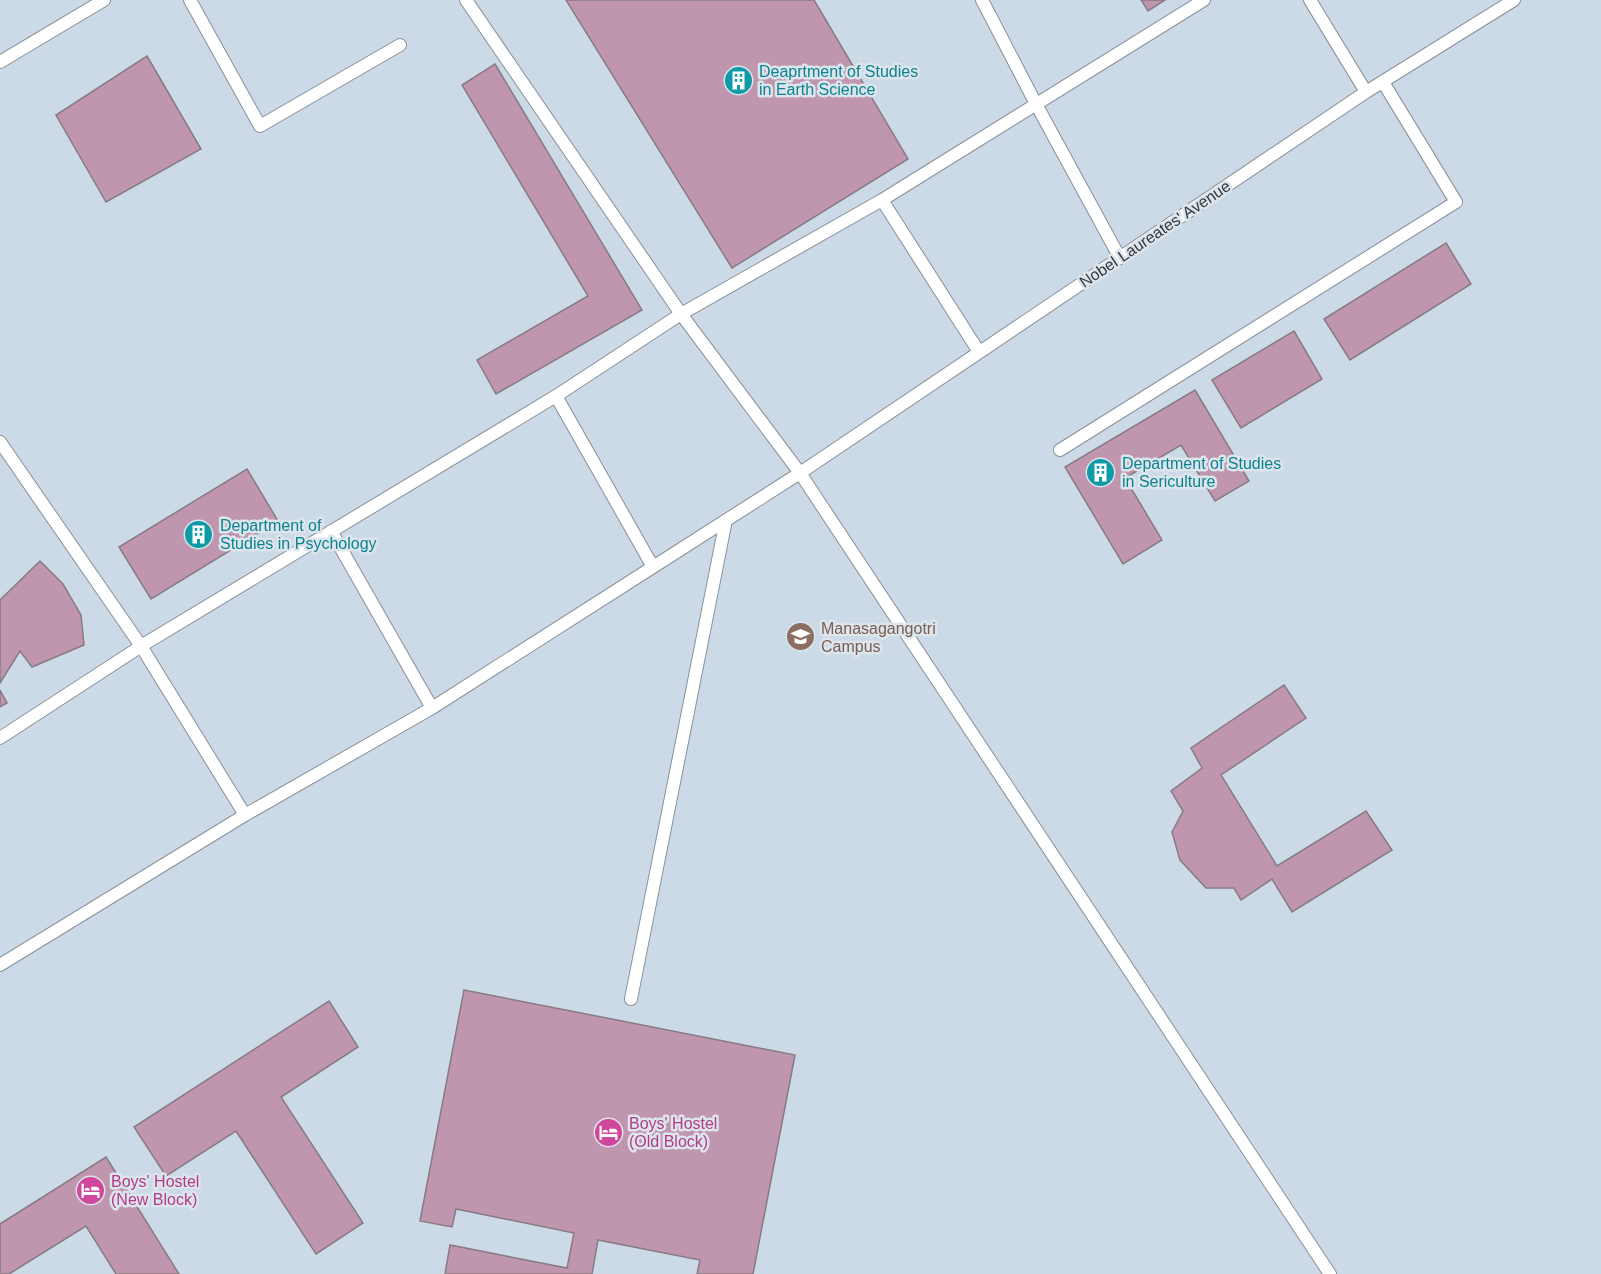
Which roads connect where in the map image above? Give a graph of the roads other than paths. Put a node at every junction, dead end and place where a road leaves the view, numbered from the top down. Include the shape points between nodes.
1 (104, 0) edge
2 (189, 0) edge
3 (466, 0) edge
4 (982, 0) edge
5 (1204, 0) edge
6 (1310, 0) edge
7 (1514, 0) edge
8 (400, 45) dead end
9 (0, 62) edge
10 (1383, 82) junction
11 (1366, 92) junction
12 (1036, 104) junction
13 (882, 200) junction
14 (1120, 258) junction
15 (681, 314) junction
16 (980, 352) junction
17 (556, 396) junction
18 (0, 442) edge
19 (1060, 450) dead end
20 (800, 473) junction
21 (726, 520) junction
22 (331, 531) junction
23 (653, 567) junction
24 (141, 646) junction
25 (432, 708) junction
26 (0, 738) edge
27 (245, 815) junction
28 (0, 964) edge
29 (631, 999) dead end
30 (1330, 1274) edge

1 - 9 lane
2 - 8 lane via 260,126
3 - 15 lane
4 - 12 lane
5 - 12 lane
6 - 11 lane
7 - 10 lane, Nobel Laureates' Avenue
10 - 11 lane, Nobel Laureates' Avenue
10 - 19 lane via 1456,202
11 - 14 lane, Nobel Laureates' Avenue
12 - 13 lane
12 - 14 lane
13 - 15 lane
13 - 16 lane
14 - 16 lane, Nobel Laureates' Avenue
15 - 17 lane
15 - 20 lane
16 - 20 lane, Nobel Laureates' Avenue
17 - 22 lane
17 - 23 lane
18 - 24 lane
20 - 21 lane, Nobel Laureates' Avenue
20 - 30 lane
21 - 23 lane, Nobel Laureates' Avenue
21 - 29 lane
22 - 24 lane
22 - 25 lane
23 - 25 lane, Nobel Laureates' Avenue
24 - 26 lane
24 - 27 lane
25 - 27 lane, Nobel Laureates' Avenue
27 - 28 lane, Nobel Laureates' Avenue

